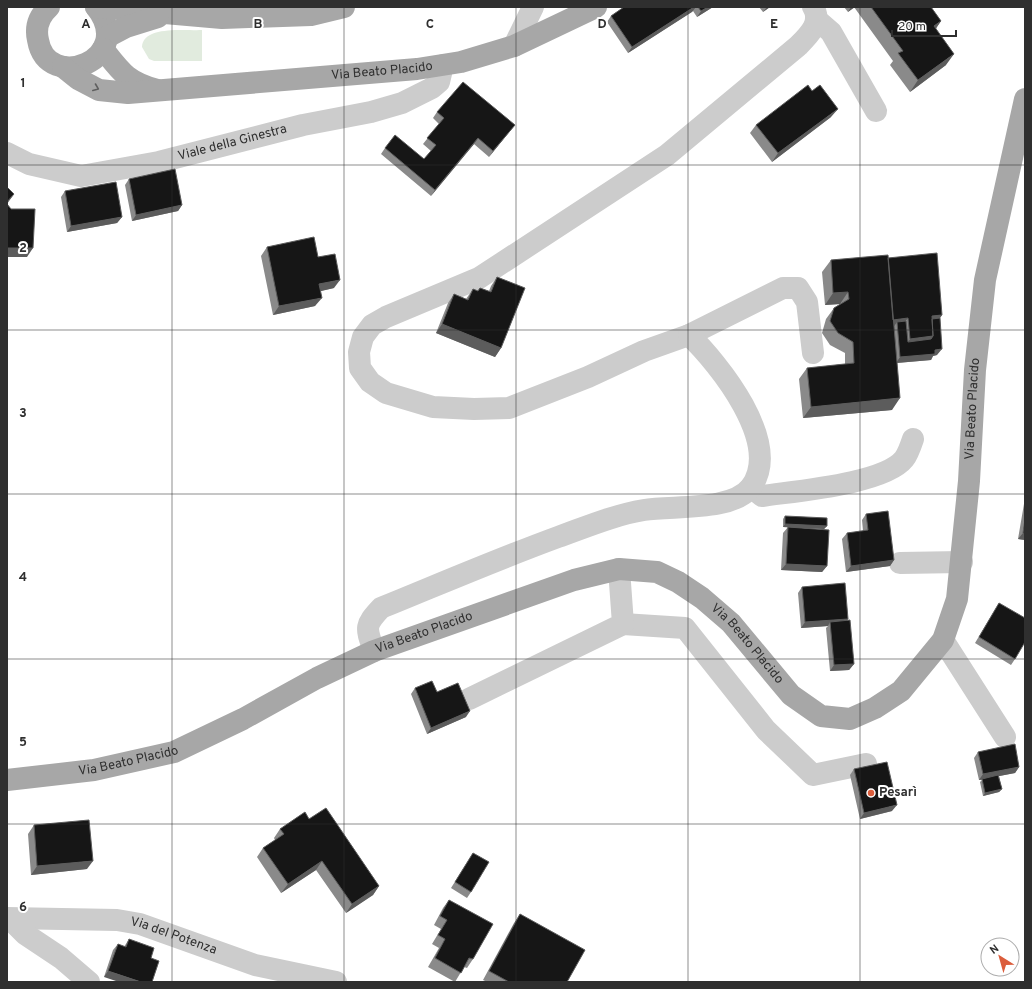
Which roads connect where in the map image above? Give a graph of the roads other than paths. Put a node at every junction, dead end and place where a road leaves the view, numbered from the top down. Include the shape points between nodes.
1 (31, 7) edge
2 (48, 7) edge
3 (96, 7) edge
4 (344, 7) edge
5 (533, 7) edge
6 (596, 7) edge
7 (814, 13) edge
8 (175, 14) junction
9 (36, 33) junction
10 (105, 43) junction
11 (514, 46) junction
12 (443, 66) junction
13 (63, 67) junction
14 (158, 90) junction
15 (1025, 99) edge
16 (876, 111) dead end
17 (7, 153) edge
18 (689, 334) junction
19 (813, 353) dead end
20 (913, 439) dead end
21 (751, 487) junction
22 (962, 562) junction
23 (900, 563) dead end
24 (619, 569) junction
25 (623, 624) junction
26 (943, 640) junction
27 (374, 651) junction
28 (469, 699) dead end
29 (1005, 737) dead end
30 (866, 764) dead end
31 (7, 780) edge
32 (8, 919) edge
33 (89, 982) edge
34 (336, 982) edge

1 - 9 street
2 - 9 main road via 38,22
3 - 8 main road
3 - 10 main road via 105,21
4 - 8 main road via 311,15 222,18
5 - 11 street
6 - 11 main road, Via Beato Placido
7 - 16 street via 831,32
7 - 18 street via 814,28 798,46 667,155 479,278 372,325 363,338 359,352 360,368 370,382 386,394 433,407 509,408 588,377 644,350
8 - 10 main road via 144,20
9 - 13 main road, Via Beato Placido via 38,45 44,55
10 - 13 main road via 97,58 87,65
10 - 14 main road, Via Beato Placido via 119,69 137,84
11 - 12 main road, Via Beato Placido
12 - 14 main road, Via Beato Placido
12 - 17 street, Viale della Ginestra via 439,82 402,103 159,162 81,176 29,164
13 -> 14 main road, Via Beato Placido via 78,79 99,90 128,93
15 - 22 main road, Via Beato Placido via 985,280 975,370
18 - 19 street via 783,288 798,288 807,302
18 - 21 street via 728,379 745,407 757,441 759,467
20 - 21 street via 904,459 884,473 852,483 762,496
21 - 27 street via 739,497 719,503 644,510 599,522 520,550 381,608 369,621 368,633
22 - 23 street
22 - 26 main road, Via Beato Placido via 957,599
24 - 25 street
24 - 26 main road, Via Beato Placido via 657,572 702,598 731,623 791,695 821,716 850,719 875,708 901,691
24 - 27 main road, Via Beato Placido via 574,580
25 - 28 street
25 - 30 street via 685,628 766,730 813,775
26 - 29 street
27 - 31 main road, Via Beato Placido via 174,752 94,770
32 - 33 street
32 - 34 street, Via del Potenza via 117,920 140,924 255,965

